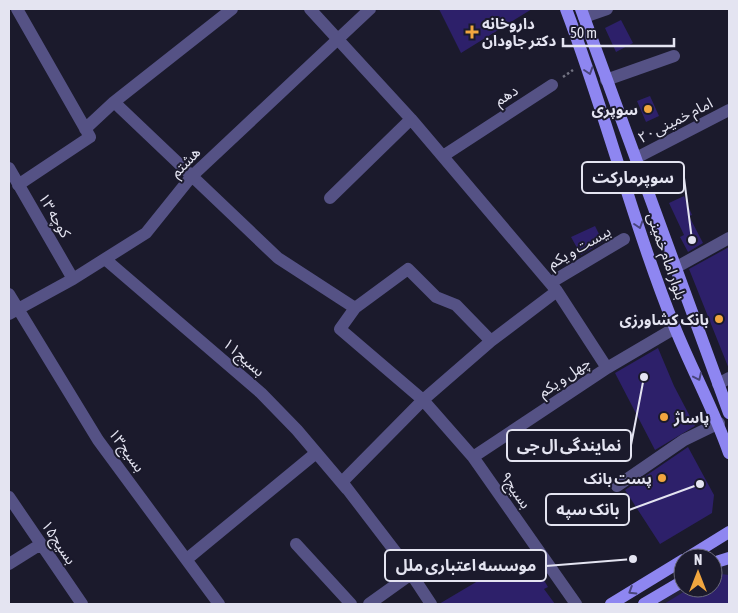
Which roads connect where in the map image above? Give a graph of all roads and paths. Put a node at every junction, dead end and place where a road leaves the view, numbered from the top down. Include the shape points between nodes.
1 (232, 9) edge
2 (310, 9) edge
3 (370, 9) edge
4 (566, 9) edge
5 (607, 9) edge
6 (18, 11) edge
7 (582, 13) edge
8 (337, 38) junction
9 (674, 56) dead end
10 (586, 60) junction
11 (606, 80) junction
12 (552, 85) joint
13 (114, 102) junction
14 (729, 110) edge
15 (411, 120) junction
16 (85, 129) junction
17 (443, 156) junction
18 (636, 158) junction
19 (9, 168) edge
20 (191, 177) junction
21 (18, 185) junction
22 (330, 198) dead end
23 (624, 238) dead end
24 (729, 238) edge
25 (105, 259) junction
26 (675, 268) junction
27 (73, 279) junction
28 (553, 287) junction
29 (9, 294) edge
30 (685, 295) junction
31 (666, 303) junction
32 (355, 308) junction
33 (13, 311) edge
34 (675, 328) junction
35 (491, 341) junction
36 (607, 368) junction
37 (724, 381) edge
38 (423, 400) junction
39 (729, 413) edge
40 (719, 422) junction
41 (316, 453) junction
42 (729, 453) edge
43 (473, 458) junction
44 (617, 486) dead end
45 (345, 487) junction
46 (9, 497) edge
47 (729, 532) edge
48 (41, 544) junction
49 (296, 544) dead end
50 (703, 548) edge
51 (186, 559) junction
52 (9, 564) edge
53 (673, 566) edge
54 (411, 574) junction
55 (658, 576) junction
56 (673, 587) edge
57 (668, 590) junction
58 (82, 604) edge
59 (219, 604) edge
60 (350, 604) edge
61 (370, 604) edge
62 (431, 604) edge
63 (576, 604) edge
64 (611, 604) edge
65 (644, 604) edge

1 - 13 street
2 - 8 street
3 - 8 street, هشتم
4 - 10 main road, بلوار امام خمینی
5 - 7 street
6 - 16 street
7 - 11 main road, بلوار امام خمینی
8 - 15 street
8 - 20 street, هشتم
9 - 11 street
10 - 12 path
10 -> 31 main road, بلوار امام خمینی
11 - 18 main road, بلوار امام خمینی
12 - 17 street, دهم
13 - 16 street
13 - 20 street
14 - 18 street, امام خمینی۲۰
15 - 17 street
15 - 22 street
16 - 21 street via 90,137
17 - 28 street
18 - 26 main road, بلوار امام خمینی
19 - 21 street, کوچه ۱۳
20 - 25 street, هشتم via 146,233
20 - 32 street via 278,258
21 - 27 street, کوچه ۱۳
23 - 28 street, بیست و یکم
24 - 26 street
25 - 27 street, هشتم
25 - 41 street, بسیج۱۱ via 261,393
26 - 30 main road, بلوار امام خمینی
27 - 33 street, هشتم
28 - 35 street, بیست و یکم
28 - 36 street
29 - 33 street, بسیج۱۳
30 - 31 main road
30 - 37 main road, بلوار امام خمینی
31 - 34 main road, بلوار امام خمینی
32 - 35 street via 408,269 436,297 456,305
32 - 38 street, بسیج۹ via 340,329
33 - 51 street, بسیج۱۳ via 98,440
34 - 36 street, چهل و یکم
34 -> 40 main road, بلوار امام خمینی
35 - 38 street, بیست و یکم
36 - 43 street, چهل و یکم
37 - 39 main road, بلوار امام خمینی
38 - 43 street, بسیج۹
38 - 45 street, بیست و یکم
40 - 42 main road, بلوار امام خمینی
40 - 44 street via 684,440
41 - 45 street, بسیج۱۱
41 - 51 street
43 - 63 street, بسیج۹
45 - 54 street, بسیج۱۱
46 - 48 street, بسیج۱۵
47 - 50 main road
48 - 52 street
48 - 58 street, بسیج۱۵
49 - 60 street
51 - 59 street, بسیج۱۳
53 - 55 main road
54 - 61 street
54 - 62 street, بسیج۱۱
55 - 57 main road via 668,573 673,577
55 -> 64 main road
56 - 57 main road
57 - 65 main road

